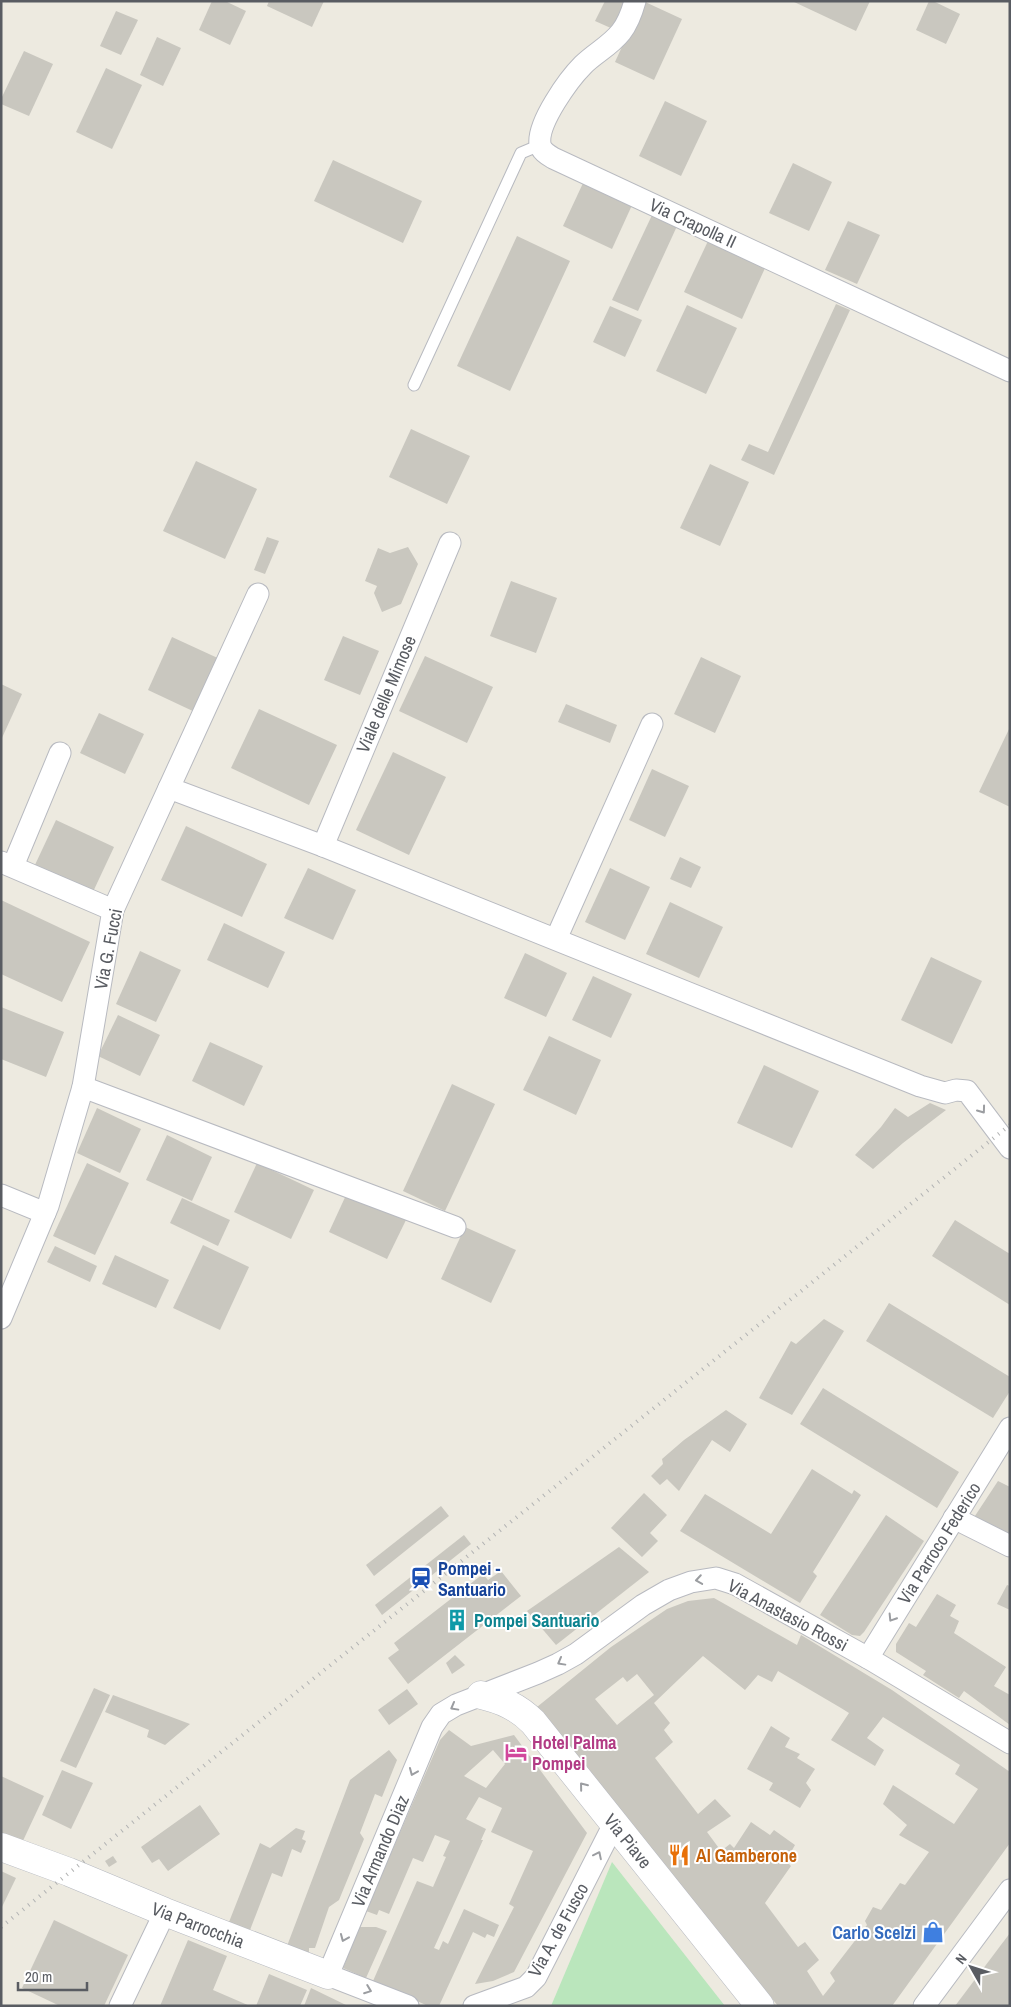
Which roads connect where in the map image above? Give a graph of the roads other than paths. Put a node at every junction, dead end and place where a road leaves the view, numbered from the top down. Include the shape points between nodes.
1 (635, 1) edge
2 (540, 144) junction
3 (1010, 371) edge
4 (414, 385) dead end
5 (450, 542) dead end
6 (258, 594) dead end
7 (652, 724) dead end
8 (60, 753) dead end
9 (169, 788) junction
10 (323, 846) junction
11 (7, 864) edge
12 (113, 910) junction
13 (556, 939) junction
14 (83, 1087) junction
15 (1010, 1148) edge
16 (1, 1195) edge
17 (45, 1213) junction
18 (455, 1228) dead end
19 (1, 1318) edge
20 (1010, 1428) edge
21 (954, 1518) junction
22 (1010, 1546) edge
23 (868, 1658) junction
24 (481, 1695) junction
25 (432, 1727) joint
26 (1010, 1743) edge
27 (614, 1824) junction
28 (1, 1847) edge
29 (1010, 1890) edge
30 (165, 1912) junction
31 (328, 1975) junction
32 (120, 2006) edge
33 (408, 2006) edge
34 (474, 2006) edge
35 (760, 2006) edge
36 (924, 2006) edge

1 - 2 street via 620,33 566,84 542,131
2 - 3 street, Via Crapolla II via 544,152 553,158
2 - 4 lane via 521,153
5 - 10 street, Viale delle Mimose
6 - 9 street, Via G. Fucci
7 - 13 street
8 - 11 street
9 - 10 street
9 - 12 street, Via G. Fucci
10 - 13 street
11 - 12 street
12 - 14 street, Via G. Fucci
13 -> 15 street via 920,1086 945,1093 967,1091
14 - 17 street, Via G. Fucci
14 - 18 street
16 - 17 street
17 - 19 street, Via G. Fucci
20 - 21 street, Via Parroco Federico
21 - 22 street
21 -> 23 street, Via Parroco Federico
23 -> 24 street, Via Anastasio Rossi via 735,1584 716,1578 669,1590 576,1654 538,1674
23 - 26 street, Via Anastasio Rossi
24 -> 25 street, Via Anastasio Rossi via 441,1714
27 -> 24 street, Via Piave via 521,1710
25 -> 31 street, Via Armando Diaz
34 -> 27 street, Via A. de Fusco via 526,1987 536,1977
27 - 35 street, Via Piave
28 - 30 street, Via Parrocchia
29 - 36 street
30 - 31 street, Via Parrocchia
30 - 32 street
31 -> 33 street

